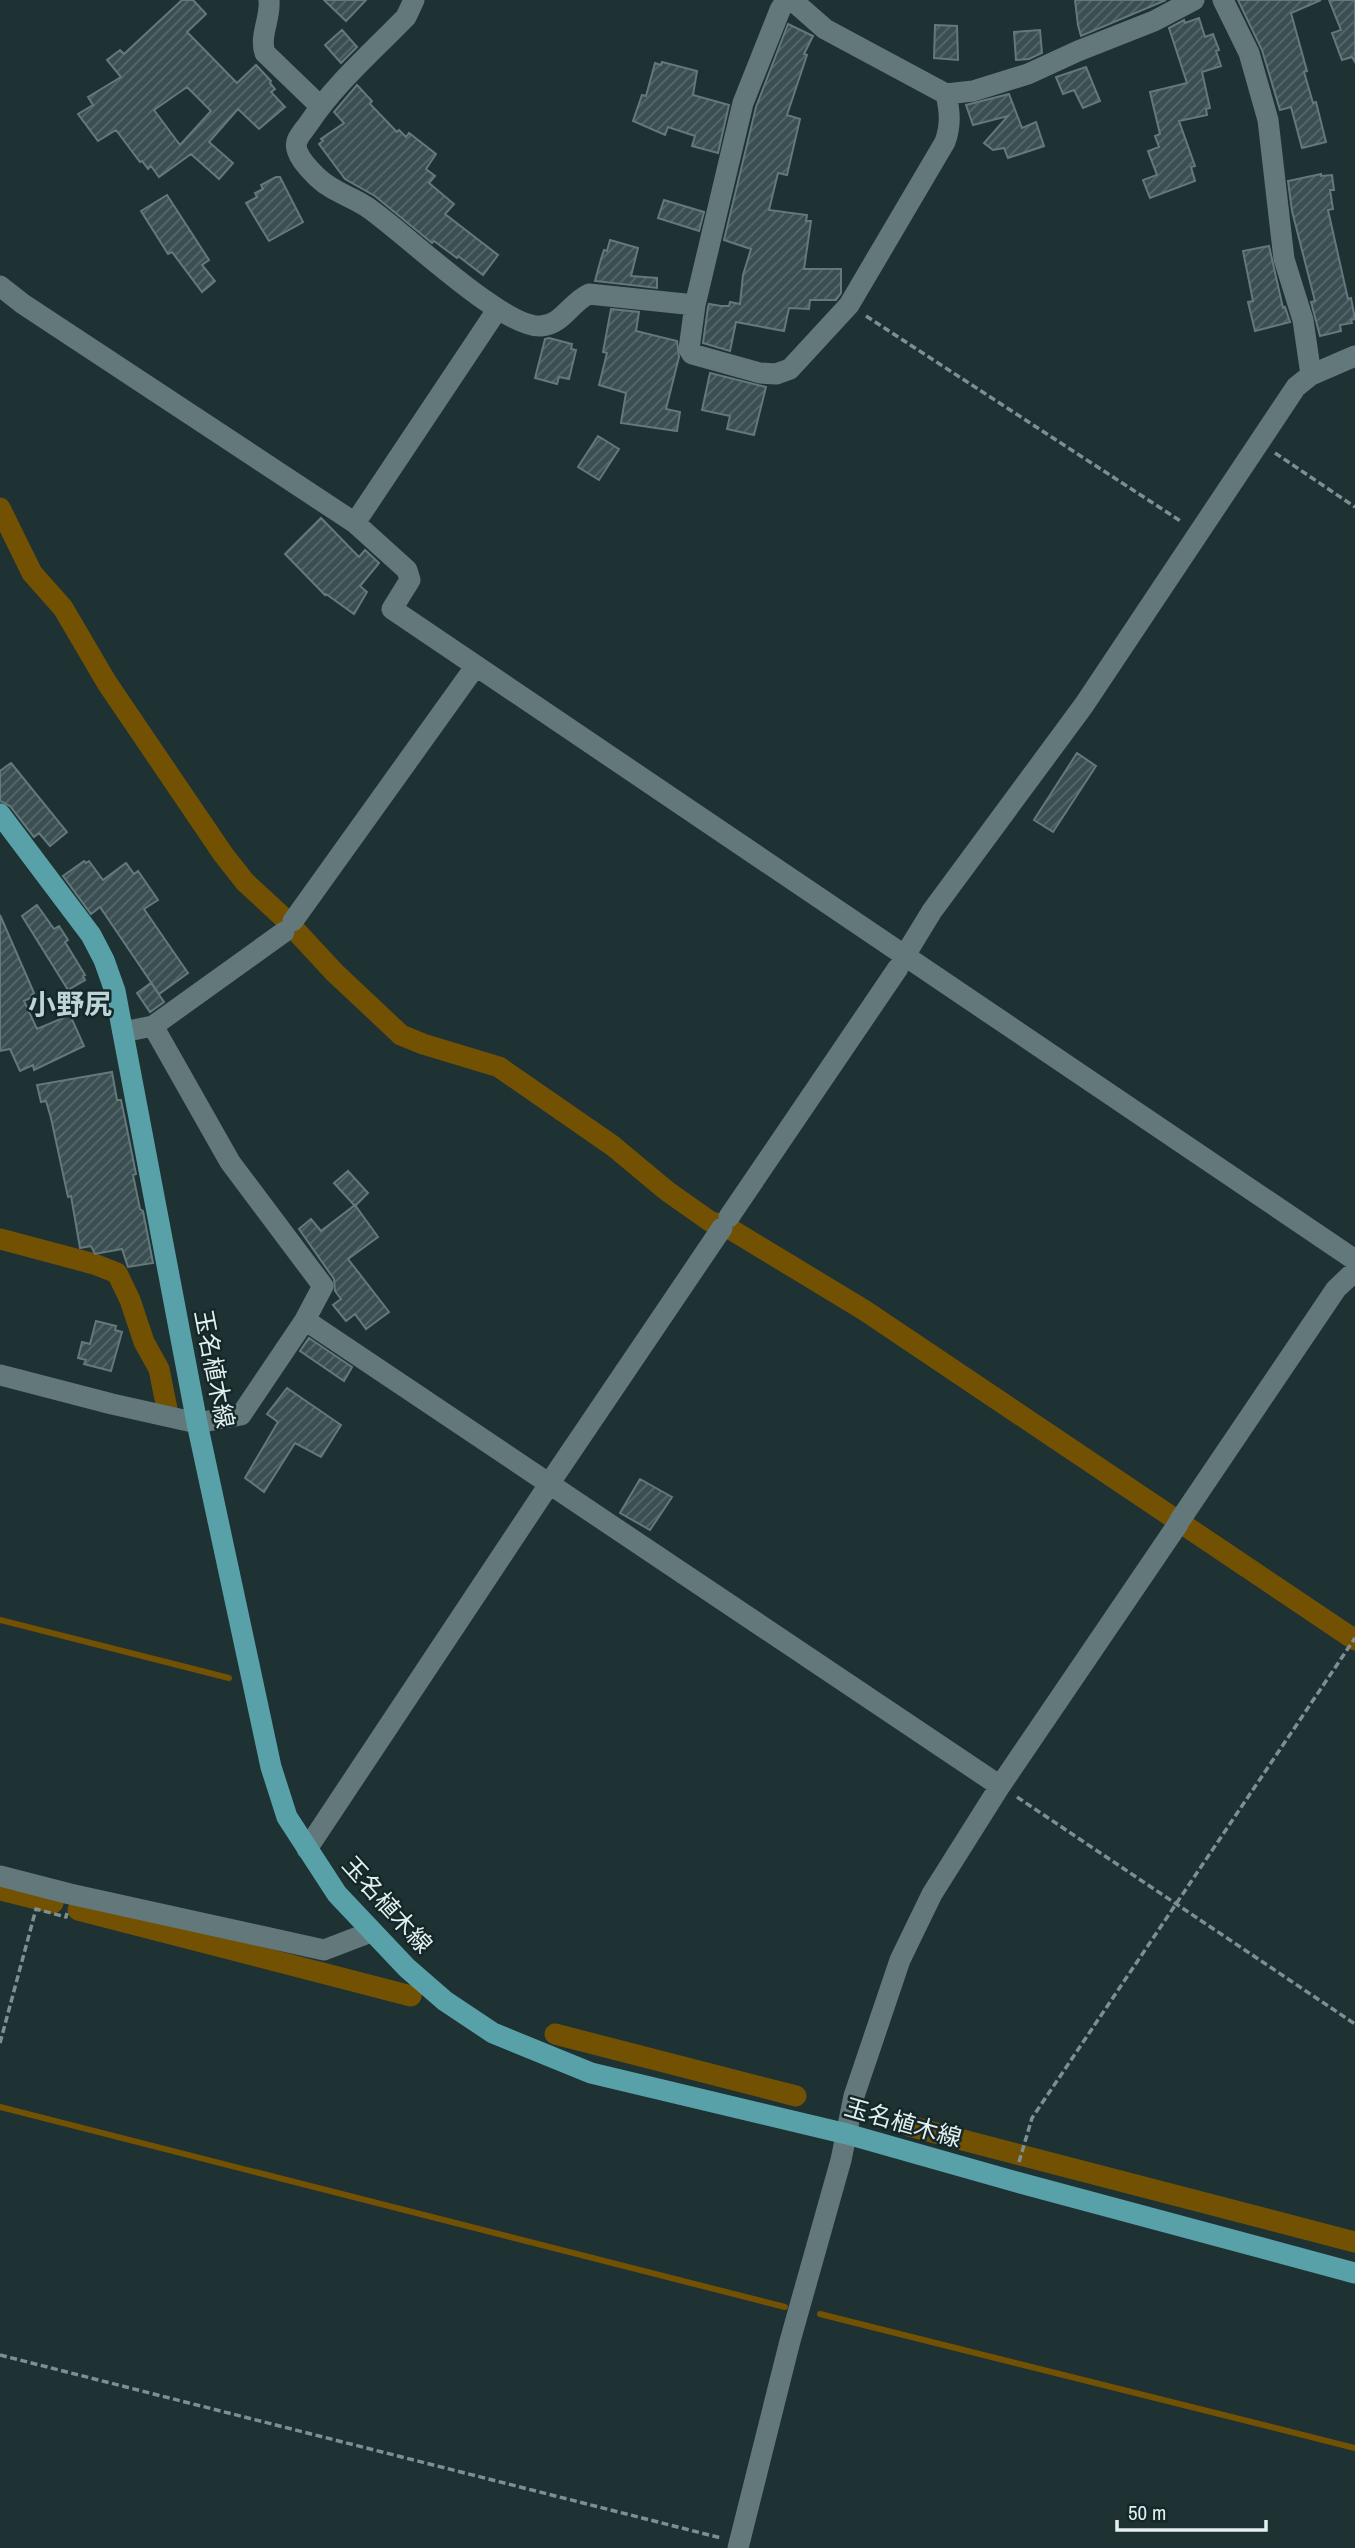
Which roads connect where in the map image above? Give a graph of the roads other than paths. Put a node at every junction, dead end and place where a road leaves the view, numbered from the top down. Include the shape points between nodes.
1 (269, 0) edge
2 (414, 0) edge
3 (786, 0) edge
4 (792, 0) edge
5 (1194, 0) edge
6 (1223, 0) edge
7 (946, 94) junction
8 (320, 106) junction
9 (0, 286) edge
10 (695, 305) junction
11 (498, 310) junction
12 (1355, 356) edge
13 (1311, 375) junction
14 (355, 523) junction
15 (475, 667) junction
16 (0, 814) edge
17 (910, 947) dead end
18 (898, 968) dead end
19 (153, 1026) junction
20 (123, 1032) junction
21 (1355, 1260) edge
22 (1355, 1271) edge
23 (305, 1320) junction
24 (0, 1375) edge
25 (197, 1423) junction
26 (1000, 1786) junction
27 (307, 1849) junction
28 (0, 1876) edge
29 (371, 1933) junction
30 (849, 2127) junction
31 (1355, 2273) edge
32 (746, 2546) edge

1 - 8 street via 262,45 265,53
2 - 8 street via 406,18
3 - 10 street via 743,103
4 - 7 street via 825,29
5 - 7 street via 1028,75
6 - 13 street via 1250,54 1268,120 1284,259 1303,320
7 - 10 street via 950,129 945,142 849,305 790,369 760,373 692,354
8 - 11 street via 297,142 297,152 316,176 337,193 365,206
9 - 14 street
10 - 11 street via 589,294 555,322 542,326
11 - 14 street
12 - 13 street
13 - 17 street via 1296,387 1084,705
14 - 15 street via 407,570 410,580 392,608
15 - 19 street via 289,927
15 - 21 street
16 - 20 main road, 玉名植木線 via 91,935 115,992
18 - 27 street
19 - 20 street
19 - 23 street via 230,1162 323,1286
20 - 25 main road, 玉名植木線
22 - 26 street via 1336,1289
23 - 25 street via 241,1415
23 - 26 street
24 - 25 street
25 - 27 main road, 玉名植木線 via 271,1767 287,1817
26 - 30 street via 932,1894 900,1960
27 - 29 main road, 玉名植木線
28 - 29 street via 324,1950
29 - 30 main road, 玉名植木線 via 445,2001 494,2033 591,2073
30 - 31 main road, 玉名植木線 via 1013,2182
30 - 32 street via 801,2307

